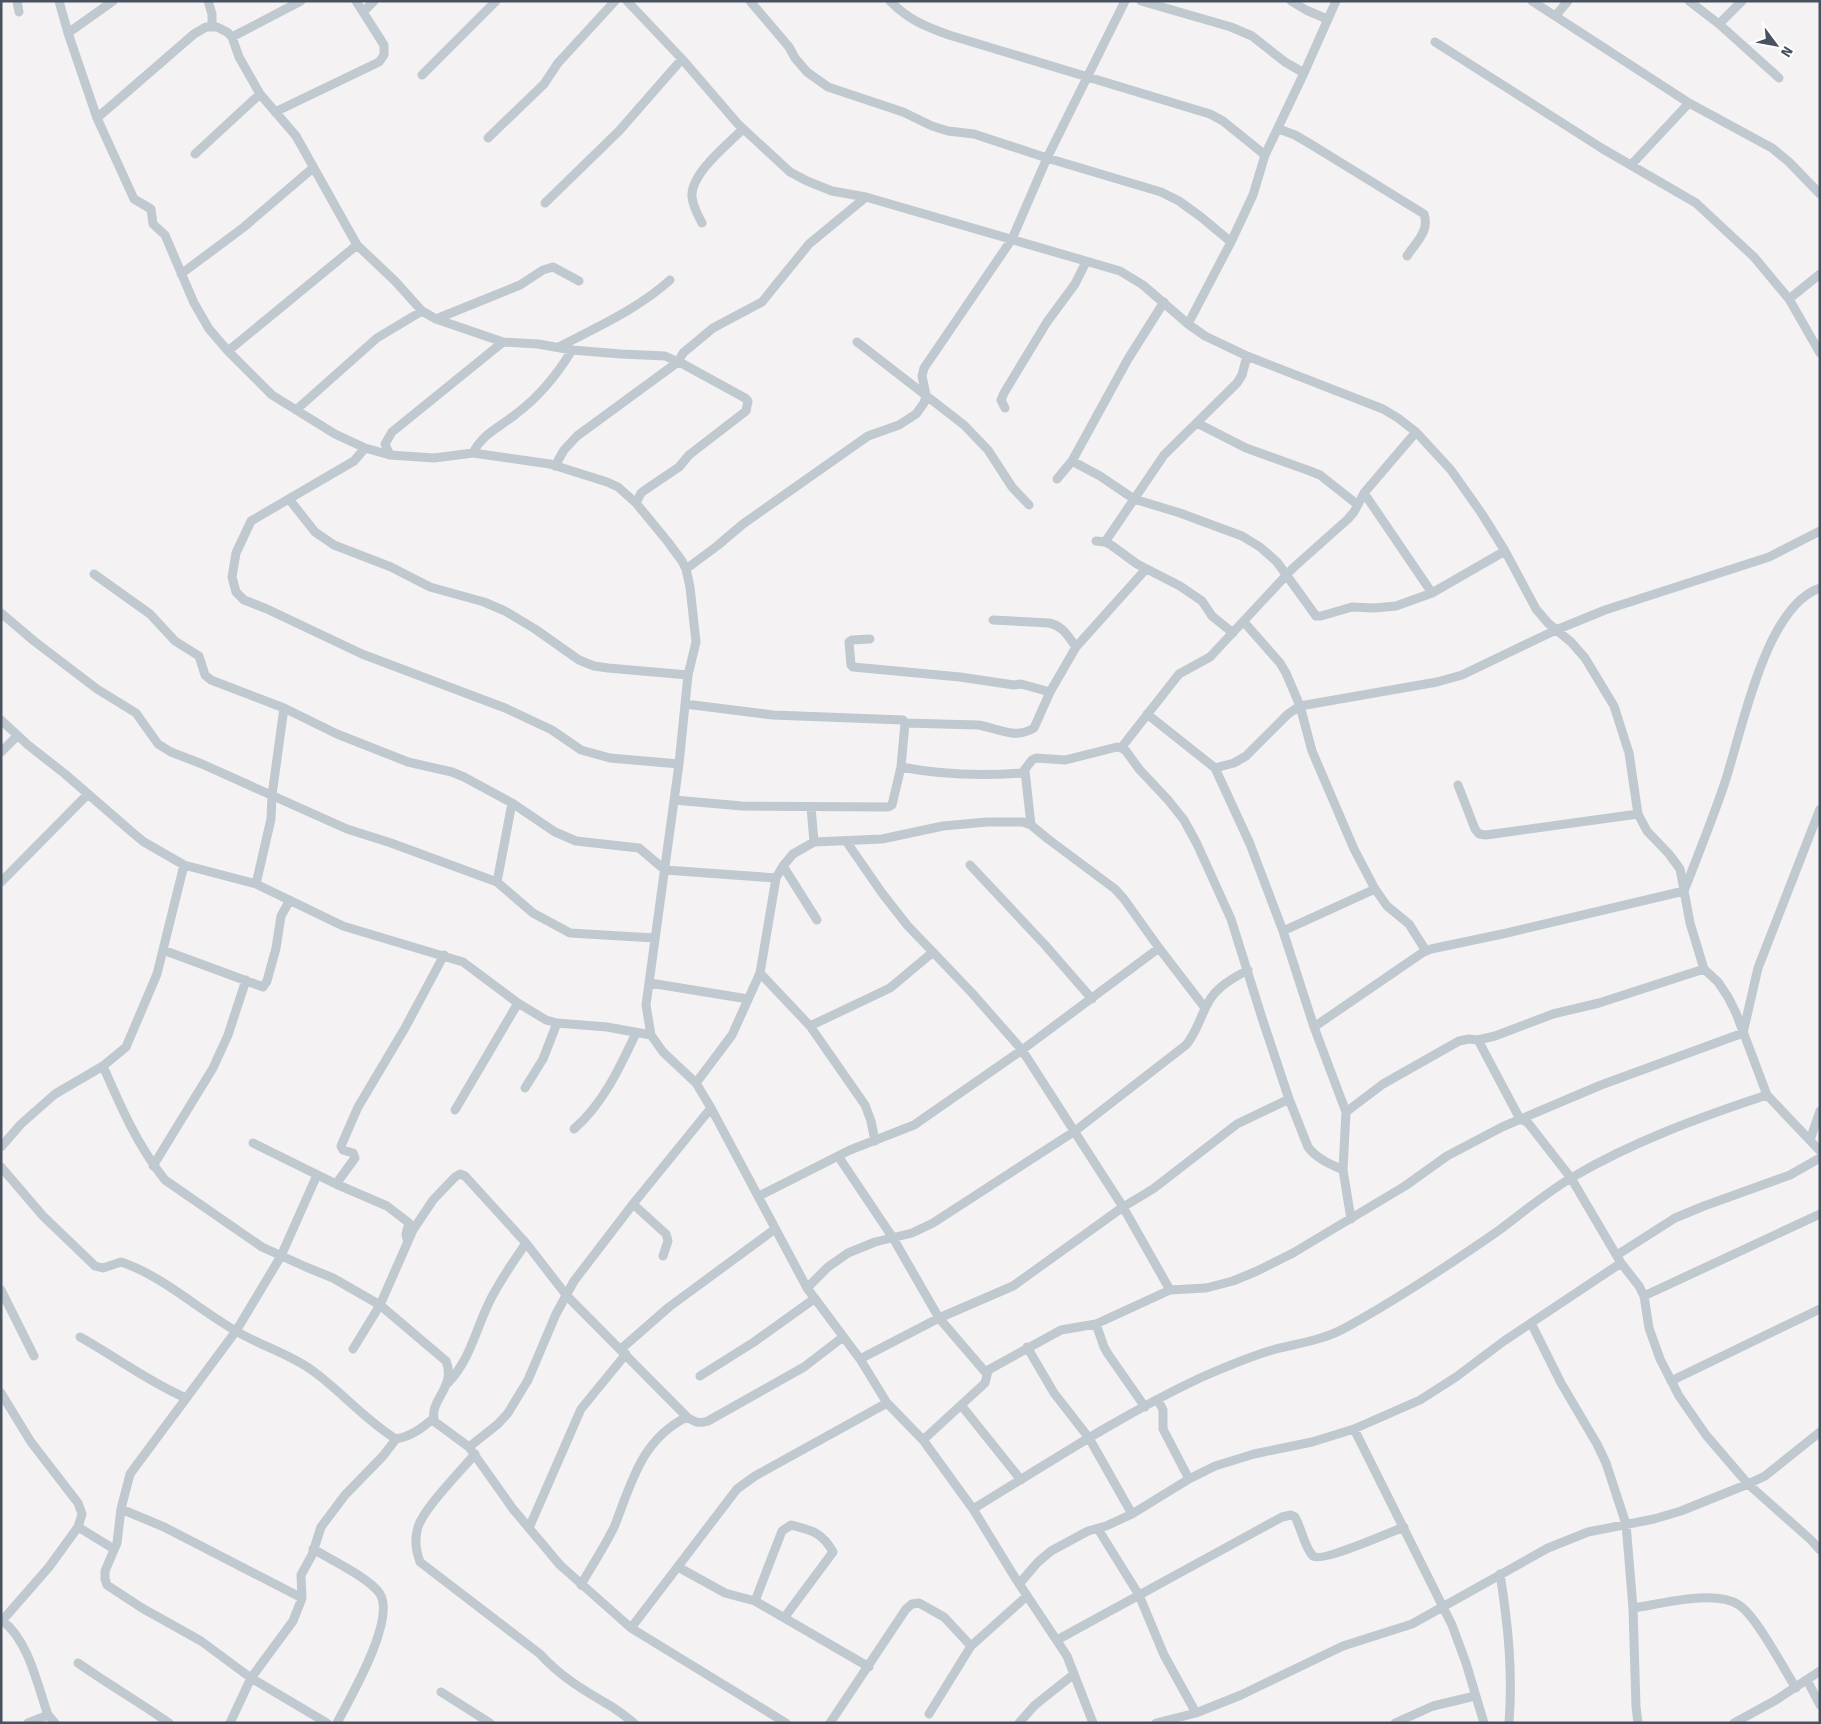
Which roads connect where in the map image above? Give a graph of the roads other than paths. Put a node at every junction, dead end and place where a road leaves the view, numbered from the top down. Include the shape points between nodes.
1 (18, 1) edge
2 (59, 1) edge
3 (113, 1) edge
4 (208, 1) edge
5 (301, 1) edge
6 (356, 1) edge
7 (374, 1) edge
8 (496, 1) edge
9 (615, 1) edge
10 (627, 1) edge
11 (750, 1) edge
12 (890, 1) edge
13 (1125, 1) edge
14 (1141, 1) edge
15 (1291, 1) edge
16 (1336, 1) edge
17 (1532, 1) edge
18 (1568, 1) edge
19 (1689, 1) edge
20 (1742, 1) edge
21 (19, 12) dead end
22 (362, 12) junction
23 (1556, 15) junction
24 (1328, 19) junction
25 (1719, 24) junction
26 (212, 27) junction
27 (68, 33) junction
28 (232, 37) junction
29 (1435, 42) dead end
30 (682, 59) junction
31 (1304, 73) junction
32 (422, 75) dead end
33 (1086, 78) junction
34 (1779, 78) dead end
35 (260, 94) junction
36 (1689, 104) junction
37 (275, 112) junction
38 (97, 118) junction
39 (743, 129) junction
40 (1279, 129) junction
41 (488, 138) dead end
42 (195, 154) dead end
43 (1265, 155) junction
44 (1048, 158) junction
45 (1631, 165) junction
46 (313, 168) junction
47 (1820, 194) edge
48 (866, 197) junction
49 (545, 203) dead end
50 (702, 223) dead end
51 (1012, 239) junction
52 (1231, 242) junction
53 (357, 245) junction
54 (1407, 256) dead end
55 (1086, 262) junction
56 (181, 274) junction
57 (1820, 274) edge
58 (670, 280) dead end
59 (580, 281) dead end
60 (1789, 298) junction
61 (1164, 302) junction
62 (422, 311) junction
63 (436, 319) junction
64 (1188, 324) junction
65 (503, 342) junction
66 (857, 342) dead end
67 (559, 347) junction
68 (572, 350) junction
69 (228, 351) junction
70 (1820, 353) edge
71 (1247, 356) junction
72 (678, 362) junction
73 (926, 395) junction
74 (1005, 408) dead end
75 (296, 410) junction
76 (1197, 423) junction
77 (1416, 432) junction
78 (365, 448) junction
79 (473, 453) junction
80 (390, 455) junction
81 (1072, 461) junction
82 (555, 466) junction
83 (1057, 479) dead end
84 (1364, 493) junction
85 (289, 499) junction
86 (1134, 499) junction
87 (636, 503) junction
88 (1028, 505) dead end
89 (1358, 505) junction
90 (1820, 531) edge
91 (1096, 541) dead end
92 (1106, 542) junction
93 (1505, 551) junction
94 (686, 569) junction
95 (1146, 569) junction
96 (94, 574) dead end
97 (1286, 576) junction
98 (1820, 588) edge
99 (1432, 593) junction
100 (1, 613) edge
101 (992, 620) dead end
102 (1244, 622) junction
103 (1556, 630) junction
104 (1233, 633) junction
105 (870, 640) dead end
106 (1076, 647) junction
107 (688, 675) junction
108 (1050, 692) junction
109 (685, 704) junction
110 (1300, 706) junction
111 (284, 708) junction
112 (1147, 714) junction
113 (1, 720) edge
114 (905, 723) junction
115 (17, 736) junction
116 (1122, 748) junction
117 (1, 752) edge
118 (679, 764) junction
119 (902, 767) junction
120 (1215, 768) junction
121 (1025, 771) junction
122 (1458, 785) dead end
123 (88, 794) junction
124 (272, 795) junction
125 (674, 800) junction
126 (512, 802) junction
127 (811, 807) junction
128 (1820, 809) edge
129 (1638, 814) junction
130 (1031, 824) junction
131 (814, 842) junction
132 (846, 842) junction
133 (184, 865) junction
134 (970, 865) dead end
135 (783, 866) junction
136 (665, 870) junction
137 (776, 878) junction
138 (1, 882) edge
139 (497, 882) junction
140 (256, 884) junction
141 (1375, 889) junction
142 (1684, 891) junction
143 (290, 900) junction
144 (816, 920) dead end
145 (1283, 931) junction
146 (655, 938) junction
147 (1159, 948) junction
148 (163, 950) junction
149 (1426, 951) junction
150 (933, 952) junction
151 (444, 955) junction
152 (1704, 969) junction
153 (1248, 970) junction
154 (760, 973) junction
155 (246, 980) junction
156 (650, 983) junction
157 (748, 999) junction
158 (1092, 999) junction
159 (518, 1002) junction
160 (1205, 1008) junction
161 (557, 1023) junction
162 (810, 1026) junction
163 (1314, 1027) junction
164 (636, 1033) junction
165 (1743, 1033) junction
166 (651, 1035) junction
167 (1478, 1040) junction
168 (1022, 1050) junction
169 (103, 1066) junction
170 (696, 1083) junction
171 (525, 1088) dead end
172 (1767, 1095) junction
173 (1289, 1099) junction
174 (712, 1108) junction
175 (455, 1110) dead end
176 (1820, 1111) edge
177 (1346, 1112) junction
178 (1520, 1119) junction
179 (574, 1129) dead end
180 (1075, 1131) junction
181 (1810, 1140) junction
182 (875, 1141) junction
183 (253, 1143) dead end
184 (1, 1147) edge
185 (1820, 1151) edge
186 (838, 1156) junction
187 (1820, 1158) edge
188 (153, 1166) junction
189 (1, 1167) edge
190 (1343, 1170) junction
191 (317, 1175) junction
192 (1571, 1178) junction
193 (336, 1184) junction
194 (759, 1196) junction
195 (633, 1204) junction
196 (1123, 1206) junction
197 (1820, 1214) edge
198 (1351, 1219) junction
199 (775, 1229) junction
200 (893, 1238) junction
201 (407, 1241) junction
202 (526, 1243) junction
203 (281, 1256) junction
204 (663, 1256) dead end
205 (1619, 1259) junction
206 (807, 1288) junction
207 (1, 1290) edge
208 (1170, 1290) junction
209 (567, 1296) junction
210 (1644, 1296) junction
211 (814, 1299) junction
212 (380, 1305) junction
213 (1820, 1309) edge
214 (939, 1318) junction
215 (1531, 1323) junction
216 (1096, 1324) junction
217 (236, 1331) junction
218 (80, 1337) dead end
219 (843, 1337) junction
220 (1027, 1348) junction
221 (353, 1349) dead end
222 (624, 1352) junction
223 (34, 1356) dead end
224 (860, 1359) junction
225 (986, 1374) junction
226 (700, 1376) dead end
227 (1671, 1380) junction
228 (448, 1383) junction
229 (1, 1393) edge
230 (186, 1398) junction
231 (1158, 1400) junction
232 (887, 1403) junction
233 (961, 1404) junction
234 (1145, 1407) junction
235 (687, 1417) junction
236 (434, 1418) junction
237 (1354, 1429) junction
238 (1820, 1432) edge
239 (1089, 1438) junction
240 (396, 1439) junction
241 (922, 1440) junction
242 (472, 1450) junction
243 (1189, 1479) junction
244 (1021, 1480) junction
245 (1748, 1484) junction
246 (121, 1509) junction
247 (973, 1509) junction
248 (1132, 1514) junction
249 (1626, 1524) junction
250 (78, 1527) junction
251 (1404, 1527) junction
252 (528, 1528) junction
253 (1098, 1529) junction
254 (114, 1549) junction
255 (313, 1549) junction
256 (1820, 1550) edge
257 (678, 1568) junction
258 (1500, 1574) junction
259 (1019, 1584) junction
260 (581, 1585) junction
261 (1139, 1595) junction
262 (1027, 1596) junction
263 (302, 1598) junction
264 (755, 1601) junction
265 (1443, 1607) junction
266 (1633, 1608) junction
267 (784, 1618) junction
268 (2, 1621) edge
269 (630, 1628) junction
270 (1057, 1640) junction
271 (971, 1646) junction
272 (78, 1663) dead end
273 (869, 1667) junction
274 (1820, 1671) edge
275 (1074, 1674) junction
276 (251, 1678) junction
277 (1808, 1680) junction
278 (1796, 1688) junction
279 (440, 1692) dead end
280 (1475, 1696) junction
281 (1820, 1705) edge
282 (1196, 1713) junction
283 (929, 1714) dead end
284 (48, 1715) junction
285 (28, 1723) edge
286 (55, 1723) edge
287 (169, 1723) edge
288 (230, 1723) edge
289 (327, 1723) edge
290 (337, 1723) edge
291 (490, 1723) edge
292 (634, 1723) edge
293 (786, 1723) edge
294 (830, 1723) edge
295 (1019, 1723) edge
296 (1093, 1723) edge
297 (1156, 1723) edge
298 (1395, 1723) edge
299 (1484, 1723) edge
300 (1509, 1723) edge
301 (1638, 1723) edge
302 (1734, 1723) edge

1 - 21 street
2 - 27 street
3 - 27 street
4 - 26 street
5 - 28 street
6 - 22 street
7 - 22 street
8 - 32 street
9 - 41 street via 558,63 544,84
10 - 30 street
11 - 44 street via 807,72 828,87 903,112 932,126 974,134
12 - 33 street via 920,25
13 - 33 street
14 - 31 street via 1252,36
15 - 24 street
16 - 24 street
17 - 23 street
18 - 23 street
19 - 25 street
20 - 25 street
22 - 37 street via 384,45 384,55 379,62
23 - 36 street
24 - 31 street
25 - 34 street
26 - 28 street
26 - 38 street via 194,34
27 - 38 street
28 - 35 street via 239,57
29 - 45 street
30 - 39 street
30 - 49 street via 619,132
31 - 40 street
33 - 43 street via 1210,114
33 - 44 street
35 - 37 street
35 - 42 street
36 - 45 street
36 - 47 street via 1772,148
37 - 46 street via 296,136
38 - 56 street via 134,199 151,209 153,224 165,235
39 - 48 street via 790,172 832,191
39 - 50 street via 705,167 694,184 693,204
40 - 43 street
40 - 54 street via 1295,135 1424,214 1425,230
43 - 52 street via 1253,195
44 - 51 street
44 - 52 street via 1161,192 1186,206
45 - 60 street via 1696,202 1754,257
46 - 53 street
46 - 56 street via 244,227
48 - 51 street
48 - 72 street via 809,244 762,302 713,328 683,353
51 - 55 street
51 - 73 street via 927,362 922,376
52 - 64 street
53 - 62 street
53 - 69 street
55 - 61 street via 1120,271
55 - 74 street via 1004,393 1001,400
56 - 69 street via 209,329
57 - 60 street
58 - 67 street via 640,303
59 - 63 street via 553,267 520,285
60 - 70 street
61 - 64 street
61 - 81 street via 1128,359
62 - 63 street
62 - 75 street via 377,338
63 - 65 street
64 - 71 street
65 - 67 street
65 - 80 street via 392,432 385,444
66 - 73 street
67 - 68 street
68 - 72 street via 665,356
68 - 79 street via 543,391 482,438
69 - 75 street via 272,395
71 - 76 street via 1237,383
71 - 77 street via 1371,403
72 - 82 street via 577,436
72 - 87 street via 745,398 748,407 679,467 645,490
73 - 88 street via 964,425 988,450
73 - 94 street via 921,408 909,420 868,436 743,524
75 - 78 street
76 - 86 street via 1164,455
76 - 89 street via 1246,448 1320,475
77 - 84 street
77 - 93 street via 1451,470
78 - 80 street
78 - 85 street via 354,462
79 - 80 street via 434,458
79 - 82 street
81 - 83 street
81 - 86 street
82 - 87 street via 618,487
84 - 89 street
84 - 99 street
85 - 107 street via 315,532 334,545 391,567 430,587 505,611 587,664
85 - 118 street via 251,521 240,545 232,577 236,592 244,600 362,654 505,708 552,730 581,750 610,758
86 - 92 street
86 - 97 street via 1242,536 1277,562
87 - 94 street
89 - 97 street via 1348,519
90 - 103 street via 1769,557 1614,607
91 - 92 street
92 - 95 street
93 - 99 street
93 - 103 street via 1536,609
94 - 107 street via 696,642
95 - 104 street via 1202,601 1212,616
95 - 106 street
96 - 111 street via 150,614 175,641 199,656 208,678
97 - 99 street via 1316,616 1352,607 1396,606
97 - 102 street
98 - 142 street via 1802,597 1789,611 1757,676 1723,790
100 - 124 street via 97,688 136,712 160,746
101 - 106 street via 1058,625
102 - 104 street
102 - 110 street via 1280,663
103 - 110 street via 1462,675
103 - 129 street via 1585,658 1614,706 1628,753
104 - 112 street via 1205,661 1179,674
105 - 108 street via 849,642 853,667 1021,684
106 - 108 street
107 - 109 street
108 - 114 street via 1037,724 1023,732 1006,733 978,725
109 - 114 street via 773,715 903,720
109 - 118 street
110 - 120 street via 1246,756
110 - 141 street via 1312,751
111 - 124 street
111 - 126 street via 337,734 408,762 452,772
112 - 116 street
112 - 120 street
113 - 115 street
114 - 119 street
115 - 117 street
115 - 123 street
116 - 121 street via 1065,760 1036,758
116 - 153 street via 1184,820 1231,918
118 - 125 street
119 - 121 street via 930,773 989,776
119 - 127 street via 892,804 888,807
120 - 145 street via 1250,844
121 - 130 street
122 - 129 street via 1479,834
123 - 133 street via 144,842
123 - 138 street
124 - 139 street via 356,833
124 - 140 street via 271,819
125 - 127 street via 742,806
125 - 136 street
126 - 136 street via 564,837 639,848
126 - 139 street
127 - 131 street
128 - 165 street via 1758,968
129 - 142 street via 1647,830 1680,869
130 - 132 street via 1009,822 944,826 882,839
130 - 147 street via 1115,889
131 - 132 street
131 - 135 street via 793,854
132 - 150 street via 882,894
133 - 140 street
133 - 148 street
134 - 158 street
135 - 137 street
135 - 144 street
136 - 137 street
136 - 146 street
137 - 154 street
139 - 146 street via 533,913 570,933
140 - 143 street
141 - 145 street
141 - 149 street via 1387,906 1409,924
142 - 149 street
142 - 152 street
143 - 151 street via 343,926
143 - 155 street via 281,916 265,985 261,987
145 - 163 street
146 - 156 street
147 - 158 street
147 - 160 street
148 - 155 street
148 - 169 street via 157,974 126,1047
149 - 163 street
150 - 162 street via 890,988
150 - 168 street
151 - 159 street via 463,962
151 - 193 street via 358,1108 342,1146 355,1158
152 - 165 street via 1728,997
152 - 167 street
153 - 160 street via 1214,993
153 - 173 street
154 - 157 street
154 - 162 street
155 - 188 street via 213,1068
156 - 157 street
156 - 166 street via 646,1005
157 - 170 street via 732,1035
158 - 168 street
159 - 161 street via 546,1020
159 - 175 street
160 - 180 street via 1186,1045
161 - 164 street
161 - 171 street via 543,1059
162 - 182 street via 864,1105
163 - 177 street
164 - 166 street
164 - 179 street via 621,1064 588,1116
165 - 172 street
165 - 178 street via 1601,1085
166 - 170 street via 663,1052
167 - 177 street via 1450,1045 1383,1084
167 - 178 street
168 - 180 street
168 - 182 street via 914,1125
169 - 184 street via 55,1094
169 - 188 street via 130,1127
170 - 174 street
172 - 181 street
172 - 192 street via 1659,1135
173 - 190 street via 1313,1154
173 - 196 street via 1237,1124 1153,1189
174 - 194 street
174 - 195 street
176 - 181 street
177 - 190 street
178 - 192 street via 1527,1122
178 - 198 street via 1447,1156
180 - 196 street
180 - 200 street via 933,1223
181 - 185 street
182 - 186 street
183 - 191 street
186 - 194 street
186 - 200 street
187 - 205 street via 1790,1176 1675,1218
188 - 203 street via 176,1189 262,1247
189 - 217 street via 43,1216 95,1266 104,1268 121,1262 128,1265
190 - 198 street
191 - 193 street
191 - 203 street
192 - 205 street
192 - 231 street via 1418,1284 1342,1330 1313,1342 1235,1363
193 - 201 street via 388,1206 407,1221
194 - 199 street
195 - 204 street via 666,1234 668,1242
195 - 209 street via 574,1281
196 - 208 street
196 - 214 street via 1013,1286
197 - 210 street
198 - 208 street via 1293,1253 1233,1281 1206,1288
199 - 206 street
199 - 222 street via 669,1307
200 - 206 street via 848,1253
200 - 214 street
201 - 202 street via 422,1213 460,1174
201 - 212 street
202 - 209 street
202 - 228 street via 501,1279 466,1360
203 - 212 street via 333,1278
203 - 217 street
205 - 210 street
205 - 215 street
206 - 211 street
207 - 223 street
208 - 216 street
209 - 222 street
209 - 242 street via 516,1402
210 - 227 street via 1649,1328
211 - 219 street
211 - 226 street
212 - 221 street
212 - 228 street via 446,1361 450,1370
213 - 227 street
214 - 224 street
214 - 225 street
215 - 237 street via 1420,1400
215 - 249 street via 1606,1463
216 - 220 street via 1061,1330
216 - 234 street via 1108,1354
217 - 230 street
217 - 240 street via 312,1370
218 - 230 street
219 - 224 street
219 - 235 street via 804,1367 708,1421 700,1424
220 - 225 street
220 - 239 street via 1054,1393
222 - 235 street
222 - 252 street via 581,1409
224 - 232 street
225 - 233 street via 985,1383
227 - 245 street via 1706,1435
228 - 236 street via 437,1402
229 - 250 street via 31,1442 78,1503 82,1514
230 - 246 street via 130,1474
231 - 234 street
231 - 243 street via 1163,1410 1163,1430
232 - 241 street
232 - 257 street via 737,1489
233 - 241 street
233 - 244 street
234 - 239 street
235 - 260 street via 657,1438 644,1455 614,1526
236 - 240 street via 416,1432
236 - 242 street
237 - 243 street via 1254,1454 1215,1466
237 - 251 street
238 - 245 street via 1765,1476
239 - 244 street
239 - 248 street
240 - 255 street via 325,1520
241 - 247 street
242 - 252 street
242 - 292 street via 423,1515 416,1536 420,1562 540,1654 552,1668
243 - 248 street
244 - 247 street
245 - 249 street via 1681,1511
245 - 256 street
246 - 254 street via 120,1531
246 - 263 street via 164,1527
247 - 259 street
248 - 253 street
249 - 258 street via 1588,1532 1548,1548
249 - 266 street
250 - 254 street
250 - 268 street via 49,1567
251 - 261 street via 1317,1558 1309,1550 1295,1517 1282,1517
251 - 265 street
252 - 260 street
253 - 259 street via 1051,1551
253 - 261 street
254 - 276 street via 105,1571 107,1584 201,1641
255 - 263 street via 302,1575
255 - 290 street via 370,1583 383,1601 375,1649
257 - 264 street via 725,1593
257 - 269 street
258 - 265 street
258 - 300 street via 1510,1640
259 - 262 street
260 - 269 street
261 - 270 street
261 - 282 street via 1164,1655
262 - 270 street
262 - 271 street
263 - 276 street via 293,1621
264 - 267 street
264 - 267 street via 782,1531 791,1525 813,1531 827,1540 833,1552
265 - 280 street via 1466,1663
265 - 282 street via 1412,1624 1343,1646
266 - 278 street via 1700,1597 1739,1604 1751,1616
266 - 301 street
267 - 273 street
268 - 284 street via 20,1640
269 - 293 street
270 - 275 street
271 - 273 street via 944,1617 919,1603 912,1604
271 - 283 street
272 - 287 street
273 - 294 street
274 - 277 street
275 - 295 street via 1035,1705
275 - 296 street
276 - 288 street
276 - 289 street
277 - 278 street
277 - 281 street
278 - 302 street
279 - 291 street
280 - 298 street via 1433,1706
280 - 299 street
282 - 297 street
284 - 285 street
284 - 286 street

